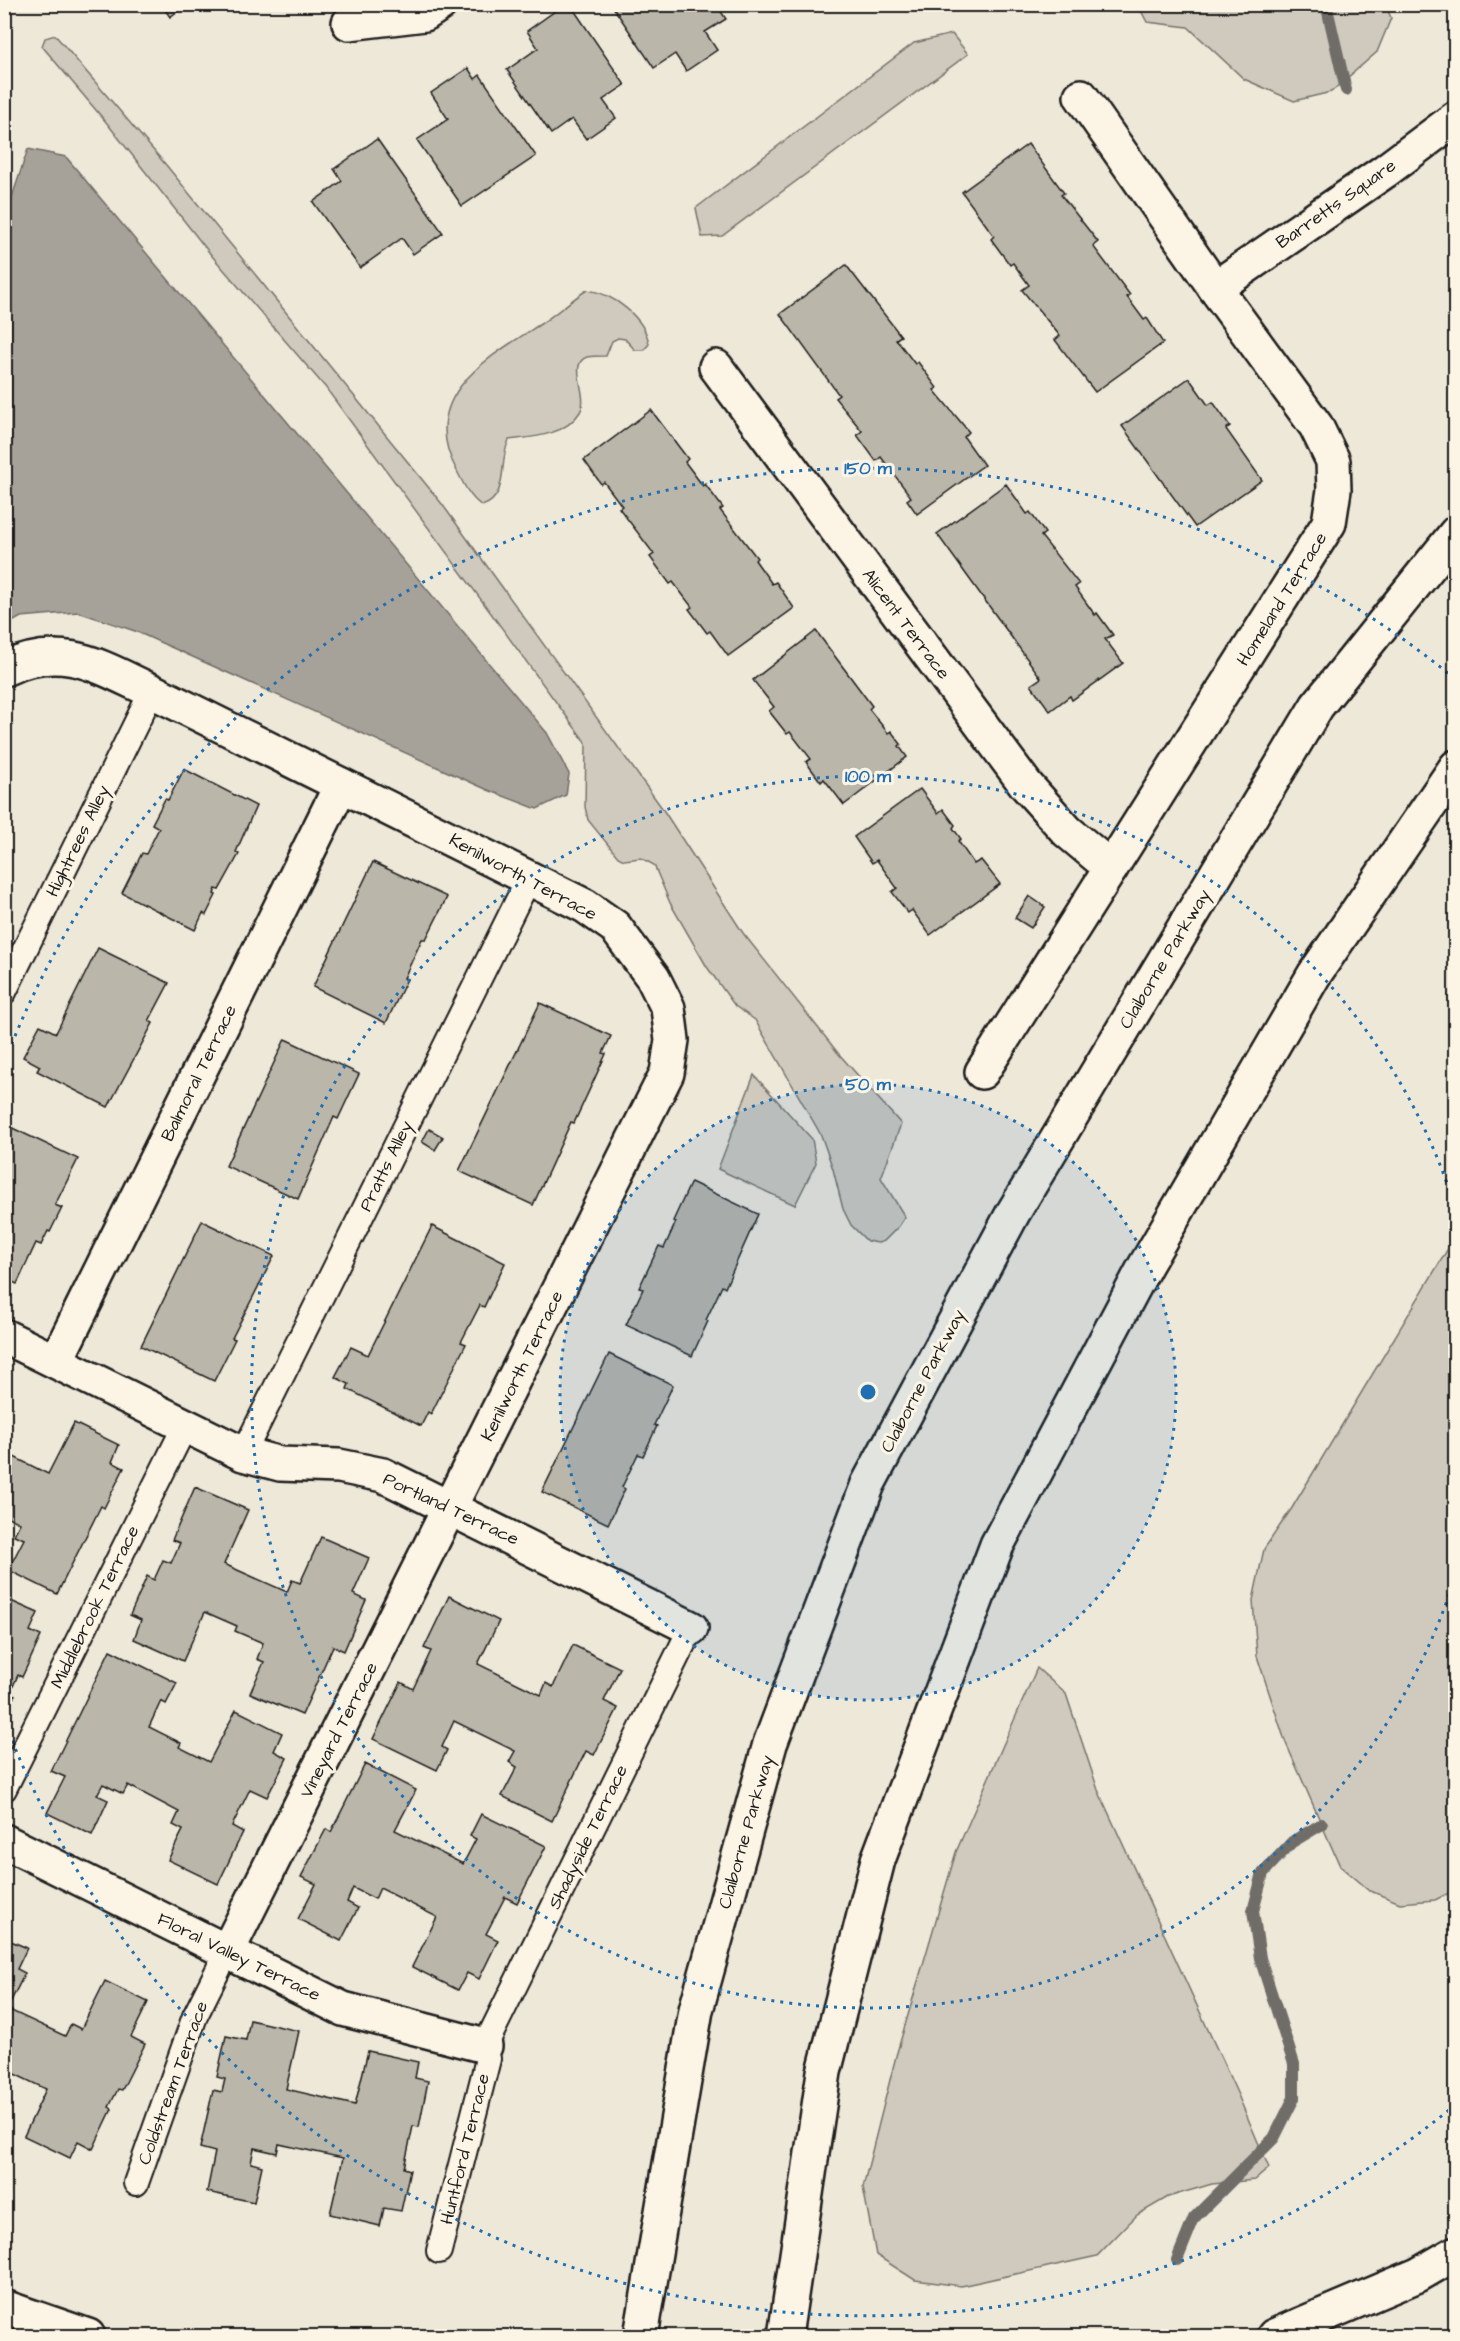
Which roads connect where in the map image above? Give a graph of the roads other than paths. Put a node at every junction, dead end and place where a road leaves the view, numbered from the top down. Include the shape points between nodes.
1 (440, 4) edge
2 (349, 23) dead end
3 (1081, 96) dead end
4 (1455, 118) edge
5 (1215, 288) junction
6 (716, 367) dead end
7 (1455, 533) edge
8 (4, 669) edge
9 (152, 691) junction
10 (1455, 766) edge
11 (341, 785) junction
12 (1111, 868) junction
13 (529, 878) junction
14 (4, 992) edge
15 (982, 1072) dead end
16 (4, 1336) edge
17 (56, 1361) junction
18 (185, 1426) junction
19 (243, 1454) junction
20 (451, 1508) junction
21 (691, 1628) joint
22 (4, 1789) edge
23 (4, 1841) edge
24 (227, 1952) junction
25 (485, 2046) junction
26 (136, 2183) dead end
27 (439, 2251) dead end
28 (1455, 2253) edge
29 (4, 2307) edge
30 (88, 2337) edge
31 (641, 2337) edge
32 (785, 2337) edge
33 (1274, 2337) edge

1 - 2 street via 425,14
3 - 5 street, Homeland Terrace
4 - 5 street, Barretts Square
5 - 12 street, Homeland Terrace via 1316,426 1334,461 1329,523
6 - 12 street, Alicent Terrace via 1026,785 1068,831
7 - 31 street, Claiborne Parkway via 1317,706 1013,1213 868,1484 770,1744 696,2010
8 - 9 street, Kenilworth Terrace via 22,661 55,656 87,661
9 - 11 street, Kenilworth Terrace
9 - 14 lane, Hightrees Alley
10 - 32 street via 1314,975 1145,1266 997,1545 878,1860 824,2072
11 - 13 street, Kenilworth Terrace
11 - 17 street, Balmoral Terrace
12 - 15 street, Homeland Terrace
13 - 19 lane, Pratts Alley
13 - 20 street, Kenilworth Terrace via 585,906 615,927 653,978 668,1008 672,1040 667,1073
16 - 17 street, Portland Terrace
17 - 18 street, Portland Terrace
18 - 19 street, Portland Terrace
18 - 22 lane, Middlebrook Terrace
19 - 20 street, Portland Terrace via 280,1464 339,1466 383,1475
20 - 21 street, Portland Terrace
20 - 24 street, Vineyard Terrace
21 - 25 lane, Shadyside Terrace
23 - 24 street, Floral Valley Terrace
24 - 25 street, Floral Valley Terrace via 343,2008
24 - 26 lane, Coldstream Terrace via 195,2016
25 - 27 lane, Huntford Terrace via 488,2059
28 - 33 street via 1418,2275
29 - 30 street

